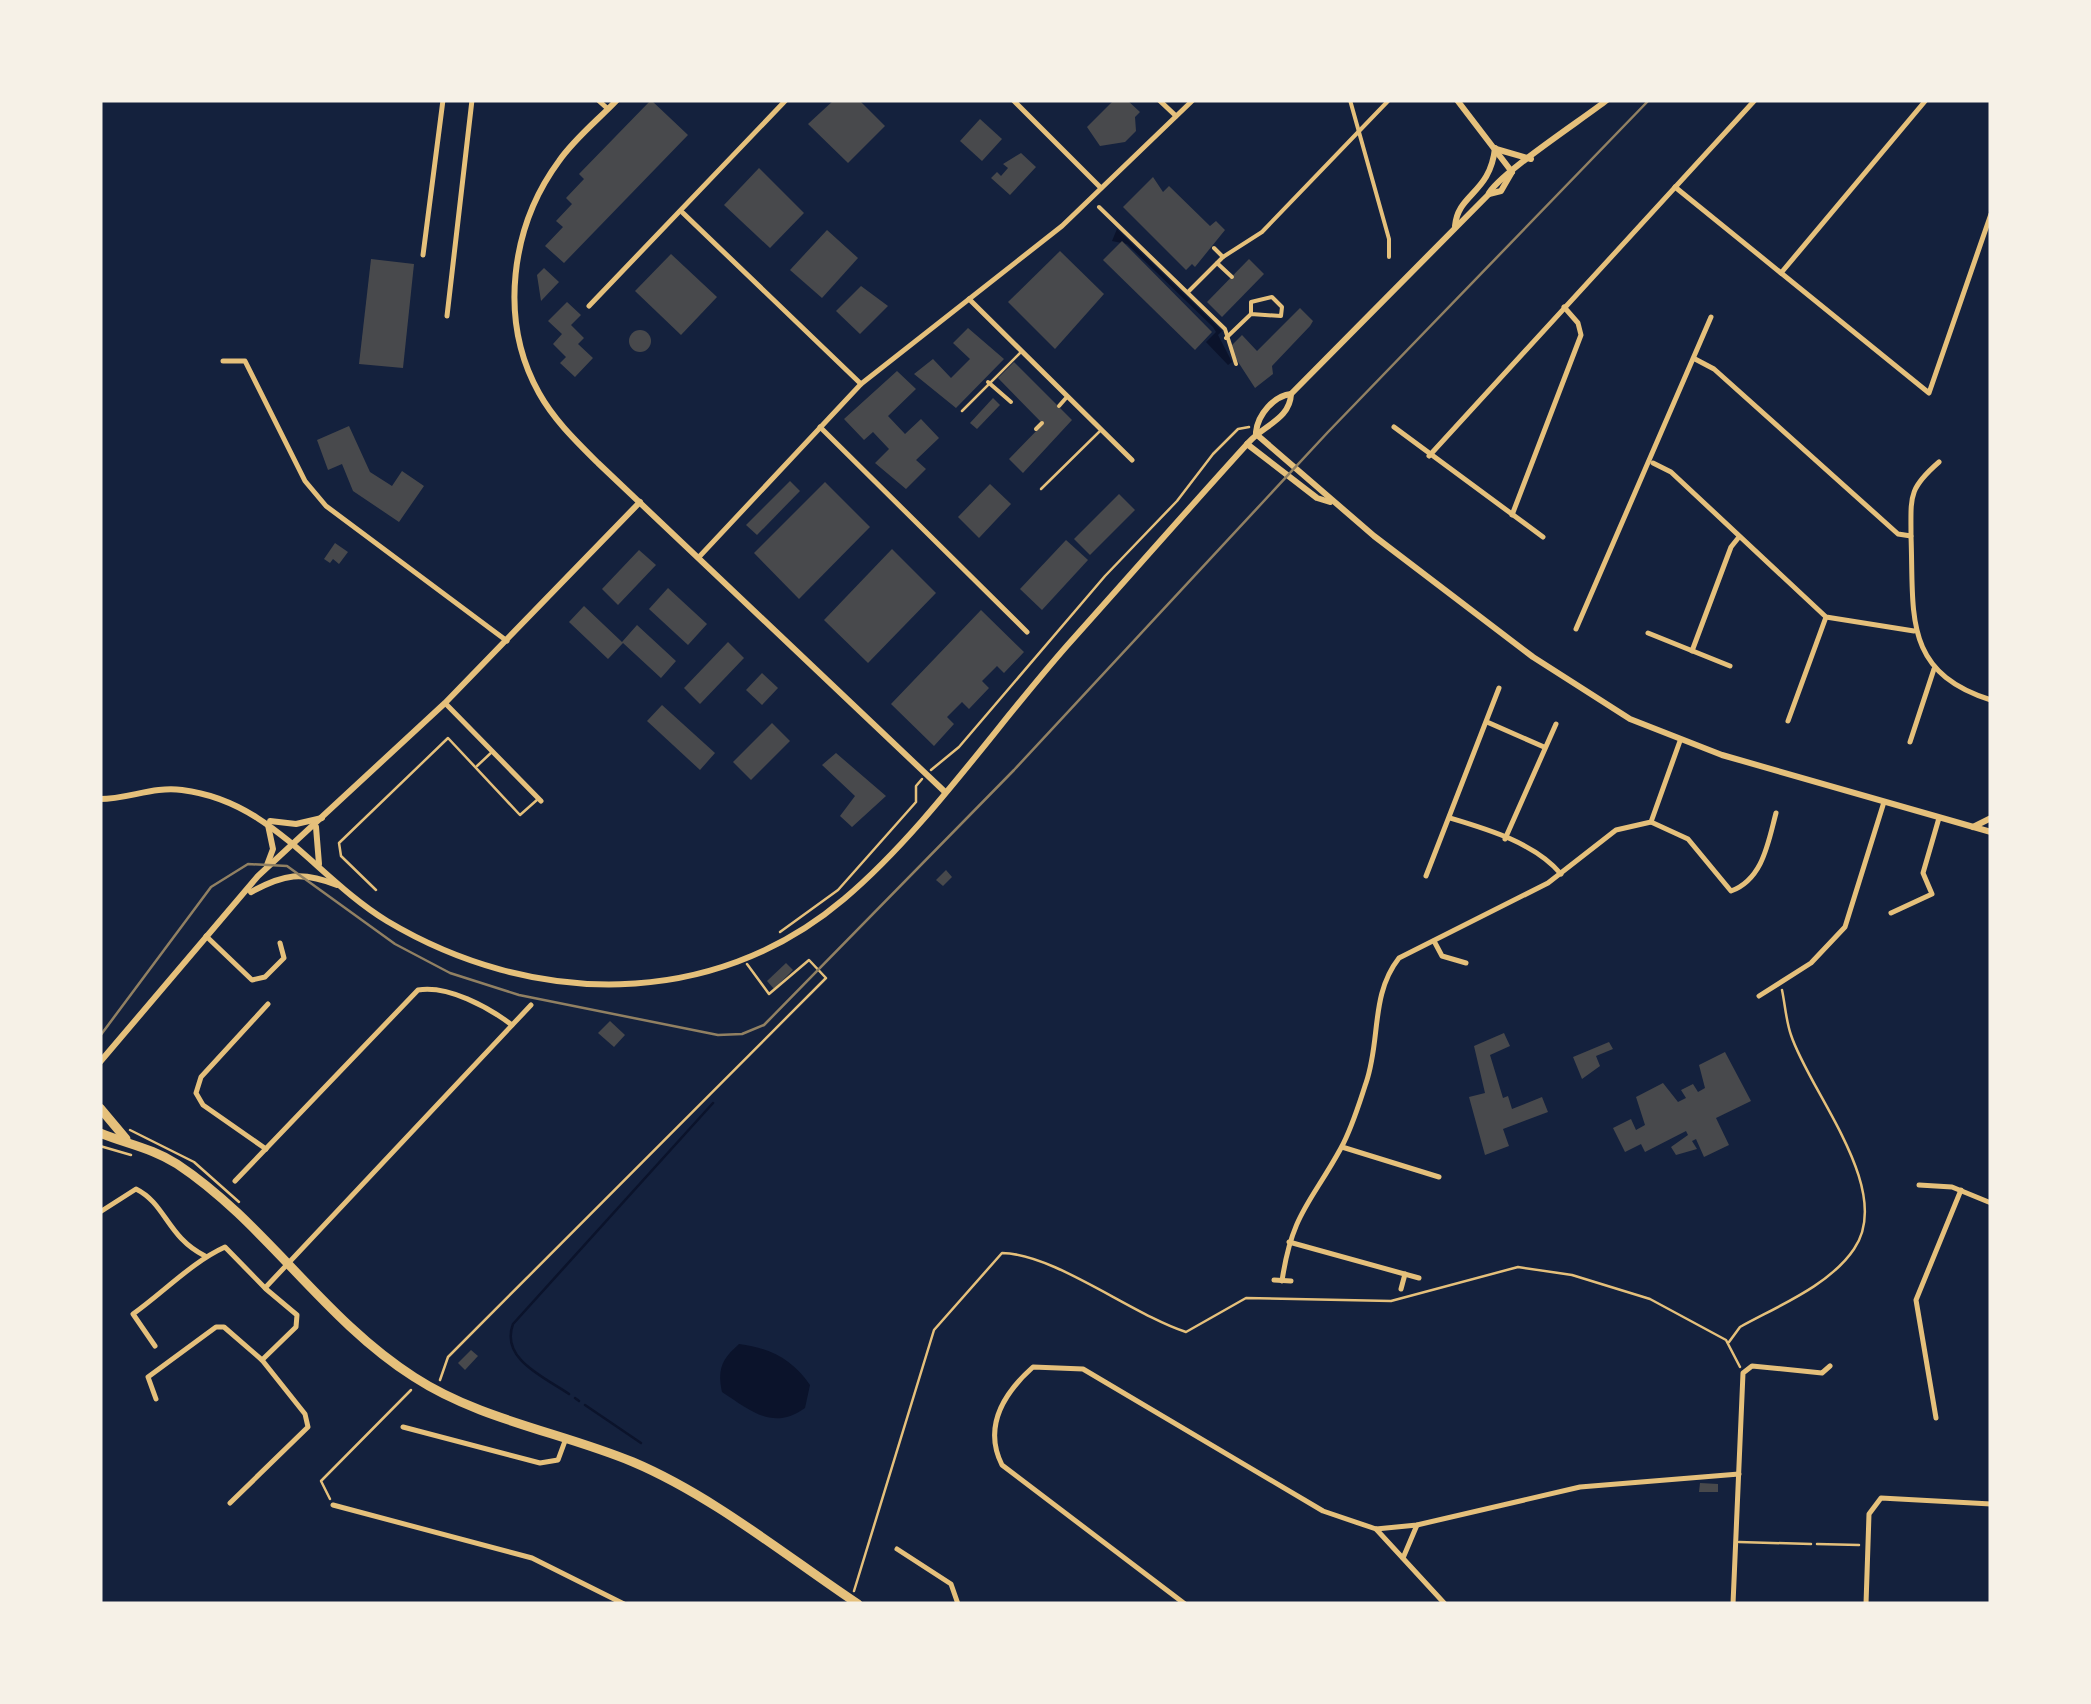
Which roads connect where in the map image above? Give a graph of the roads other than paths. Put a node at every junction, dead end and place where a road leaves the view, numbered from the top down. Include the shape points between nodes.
1 (443, 100) edge
2 (472, 100) edge
3 (598, 100) edge
4 (618, 100) edge
5 (786, 100) edge
6 (1013, 100) edge
7 (1159, 100) edge
8 (1193, 100) edge
9 (1350, 100) edge
10 (1389, 100) edge
11 (1457, 100) edge
12 (1607, 100) edge
13 (1755, 100) edge
14 (1926, 100) edge
15 (608, 109) junction
16 (1176, 116) junction
17 (1360, 132) junction
18 (1495, 148) junction
19 (1531, 159) junction
20 (1512, 172) junction
21 (1675, 186) junction
22 (1101, 188) junction
23 (1099, 208) dead end
24 (683, 213) junction
25 (1991, 214) edge
26 (1455, 226) junction
27 (1214, 248) dead end
28 (423, 255) dead end
29 (1223, 257) junction
30 (1389, 257) dead end
31 (1217, 263) junction
32 (1782, 273) junction
33 (1232, 277) dead end
34 (1189, 292) junction
35 (1246, 296) dead end
36 (970, 299) junction
37 (1251, 302) junction
38 (590, 306) dead end
39 (1564, 307) junction
40 (1251, 314) junction
41 (448, 316) dead end
42 (1281, 316) junction
43 (1712, 317) dead end
44 (1286, 321) dead end
45 (1226, 338) junction
46 (1020, 352) junction
47 (1694, 359) junction
48 (222, 361) dead end
49 (1236, 364) dead end
50 (988, 382) junction
51 (861, 384) junction
52 (1291, 394) junction
53 (1066, 398) junction
54 (1011, 402) dead end
55 (1059, 406) dead end
56 (962, 411) dead end
57 (1042, 423) dead end
58 (819, 426) junction
59 (1394, 427) dead end
60 (1036, 428) dead end
61 (1101, 430) junction
62 (1256, 430) junction
63 (1246, 444) junction
64 (1429, 456) junction
65 (1132, 460) dead end
66 (1652, 462) junction
67 (1939, 462) dead end
68 (1040, 489) dead end
69 (640, 502) junction
70 (1331, 502) junction
71 (1512, 515) junction
72 (1911, 536) junction
73 (1543, 537) dead end
74 (1739, 537) junction
75 (699, 557) junction
76 (1826, 616) junction
77 (1576, 628) dead end
78 (1914, 631) junction
79 (1027, 632) dead end
80 (1648, 632) dead end
81 (507, 641) junction
82 (1692, 650) junction
83 (1730, 666) dead end
84 (1934, 669) junction
85 (1500, 688) dead end
86 (1991, 700) edge
87 (445, 703) junction
88 (1486, 722) junction
89 (1788, 722) dead end
90 (1556, 724) dead end
91 (1680, 741) junction
92 (1910, 742) dead end
93 (1544, 747) junction
94 (494, 750) junction
95 (476, 767) junction
96 (944, 791) junction
97 (100, 798) edge
98 (540, 800) joint
99 (1884, 802) junction
100 (1776, 813) dead end
101 (323, 818) junction
102 (1450, 818) junction
103 (1938, 818) junction
104 (1991, 818) edge
105 (265, 820) junction
106 (1651, 822) junction
107 (316, 824) junction
108 (1972, 827) junction
109 (1991, 832) edge
110 (1505, 839) junction
111 (296, 844) junction
112 (319, 865) junction
113 (264, 871) junction
114 (1561, 874) junction
115 (1426, 876) dead end
116 (343, 888) junction
117 (376, 890) dead end
118 (246, 894) junction
119 (1891, 913) dead end
120 (206, 936) junction
121 (1434, 941) junction
122 (280, 943) dead end
123 (1466, 964) dead end
124 (1758, 996) dead end
125 (268, 1004) dead end
126 (532, 1004) dead end
127 (512, 1025) junction
128 (102, 1057) edge
129 (100, 1108) edge
130 (100, 1133) edge
131 (128, 1140) junction
132 (1342, 1147) junction
133 (266, 1149) junction
134 (1439, 1176) dead end
135 (236, 1181) dead end
136 (1919, 1185) dead end
137 (1961, 1190) junction
138 (1991, 1202) edge
139 (100, 1212) edge
140 (1289, 1242) junction
141 (205, 1256) junction
142 (286, 1264) junction
143 (1405, 1274) junction
144 (1419, 1278) dead end
145 (1291, 1281) dead end
146 (266, 1288) junction
147 (1401, 1289) dead end
148 (156, 1346) dead end
149 (262, 1360) junction
150 (1830, 1366) dead end
151 (156, 1399) dead end
152 (1936, 1418) dead end
153 (403, 1427) dead end
154 (566, 1438) junction
155 (1740, 1474) junction
156 (230, 1503) dead end
157 (1991, 1504) edge
158 (332, 1505) road end
159 (1417, 1524) junction
160 (1376, 1529) junction
161 (1737, 1542) junction
162 (1811, 1544) road end
163 (897, 1549) dead end
164 (1403, 1558) junction
165 (855, 1602) edge
166 (624, 1604) edge
167 (958, 1604) edge
168 (1185, 1604) edge
169 (1445, 1604) edge
170 (1734, 1604) edge
171 (1866, 1604) edge

1 - 28 street
2 - 41 street
3 - 15 street
4 - 15 street
5 - 24 street
6 - 22 street
7 - 16 street
8 - 16 street
9 - 17 street
10 - 17 street
11 - 18 street
12 - 19 street
13 - 21 street
14 - 32 street
15 - 69 street via 560,158 536,200 520,242 515,299 524,358 548,408
16 - 22 street
17 - 29 street via 1262,232
17 - 30 street
18 - 19 street
18 - 20 street
18 - 26 street via 1490,176 1456,211
19 - 20 street
20 - 26 street via 1500,176
21 - 32 street
21 - 39 street
22 - 36 street
23 - 34 street
24 - 38 street
24 - 51 street
25 - 32 street via 1930,393
26 - 52 street
27 - 29 street
29 - 31 street
31 - 33 street
31 - 34 street
34 - 45 street
35 - 37 street
36 - 46 street
36 - 51 street
37 - 40 street
37 - 42 street via 1272,297
39 - 64 street
39 - 71 street via 1581,336
40 - 42 street
40 - 45 street
42 - 44 street
43 - 47 street
45 - 49 street
46 - 50 lane
46 - 53 street
47 - 66 street
47 - 72 street via 1714,368 1886,527
48 - 81 street via 245,361 306,481 326,506
50 - 54 street
50 - 56 lane
51 - 58 street
52 - 62 street via 1280,395
52 - 62 street via 1291,405
53 - 55 street
53 - 61 street
57 - 60 street
58 - 75 street
58 - 79 street
59 - 64 street
61 - 65 street
61 - 68 lane
62 - 63 street
62 - 70 street
63 - 70 street
63 - 96 street
64 - 71 street
66 - 74 street
66 - 77 street
67 - 72 street via 1913,487
69 - 75 street
69 - 81 street
70 - 91 street via 1575,687
71 - 73 street
72 - 78 street
74 - 76 street
74 - 82 street
75 - 96 street
76 - 78 street
76 - 89 street
78 - 84 street
80 - 82 street
81 - 87 street
82 - 83 street
84 - 86 street
84 - 92 street
85 - 88 street
87 - 94 street
87 - 101 street
88 - 93 street
88 - 102 street
90 - 93 street
91 - 99 street
91 - 106 street
93 - 110 street
94 - 95 lane
94 - 98 street
95 - 98 lane via 520,815
95 - 117 lane via 448,738 339,844 342,856
96 - 116 street via 822,915 773,946 664,982 578,986 503,972 411,935
97 - 105 street via 182,790 222,797
99 - 103 street
99 - 124 street via 1844,926 1814,960
100 - 106 street via 1751,880 1731,891 1688,839
101 - 105 street via 296,824
101 - 107 street
102 - 110 street
102 - 115 street
103 - 108 street
103 - 119 street via 1923,873 1932,894
104 - 108 street
105 - 111 street
105 - 113 street via 273,848
106 - 114 street via 1616,830
107 - 111 street
107 - 112 street
108 - 109 street
110 - 114 street via 1550,860
111 - 112 street
111 - 113 street
112 - 116 street
113 - 118 street
114 - 121 street
116 - 118 street via 303,873
118 - 120 street
120 - 122 street via 252,980 266,977 284,958
120 - 128 street
121 - 123 street via 1442,956
121 - 132 street via 1399,958 1380,989 1368,1079
125 - 133 street via 201,1077 196,1093 203,1106
126 - 127 street
127 - 133 street via 474,1003 418,990
127 - 142 street
129 - 131 highway
130 - 131 highway
131 - 142 highway via 200,1180
132 - 134 street
132 - 140 street via 1304,1203
133 - 135 street
136 - 137 street
137 - 138 street
137 - 152 street via 1916,1300
139 - 141 street via 136,1189 148,1195 183,1244
140 - 143 street
140 - 145 street via 1278,1280
141 - 146 street via 230,1248
141 - 148 street via 133,1314
142 - 146 street
142 - 154 highway via 350,1330 419,1381 490,1414
143 - 144 street
143 - 147 street
146 - 149 street via 294,1311 299,1324
149 - 151 street via 220,1326 148,1377
149 - 156 street via 308,1427
150 - 155 street via 1822,1374 1752,1366 1742,1373
153 - 154 street via 540,1464 558,1460
154 - 165 highway via 696,1496
155 - 159 street via 1580,1487
155 - 161 street
157 - 171 street via 1881,1498 1869,1514
158 - 166 street via 532,1558
159 - 160 street
159 - 164 street
160 - 164 street
160 - 168 street via 1323,1511 1084,1368 1034,1367 1014,1384 997,1416 994,1449 1002,1466
161 - 162 lane
161 - 170 street
163 - 167 street via 951,1584
164 - 169 street

